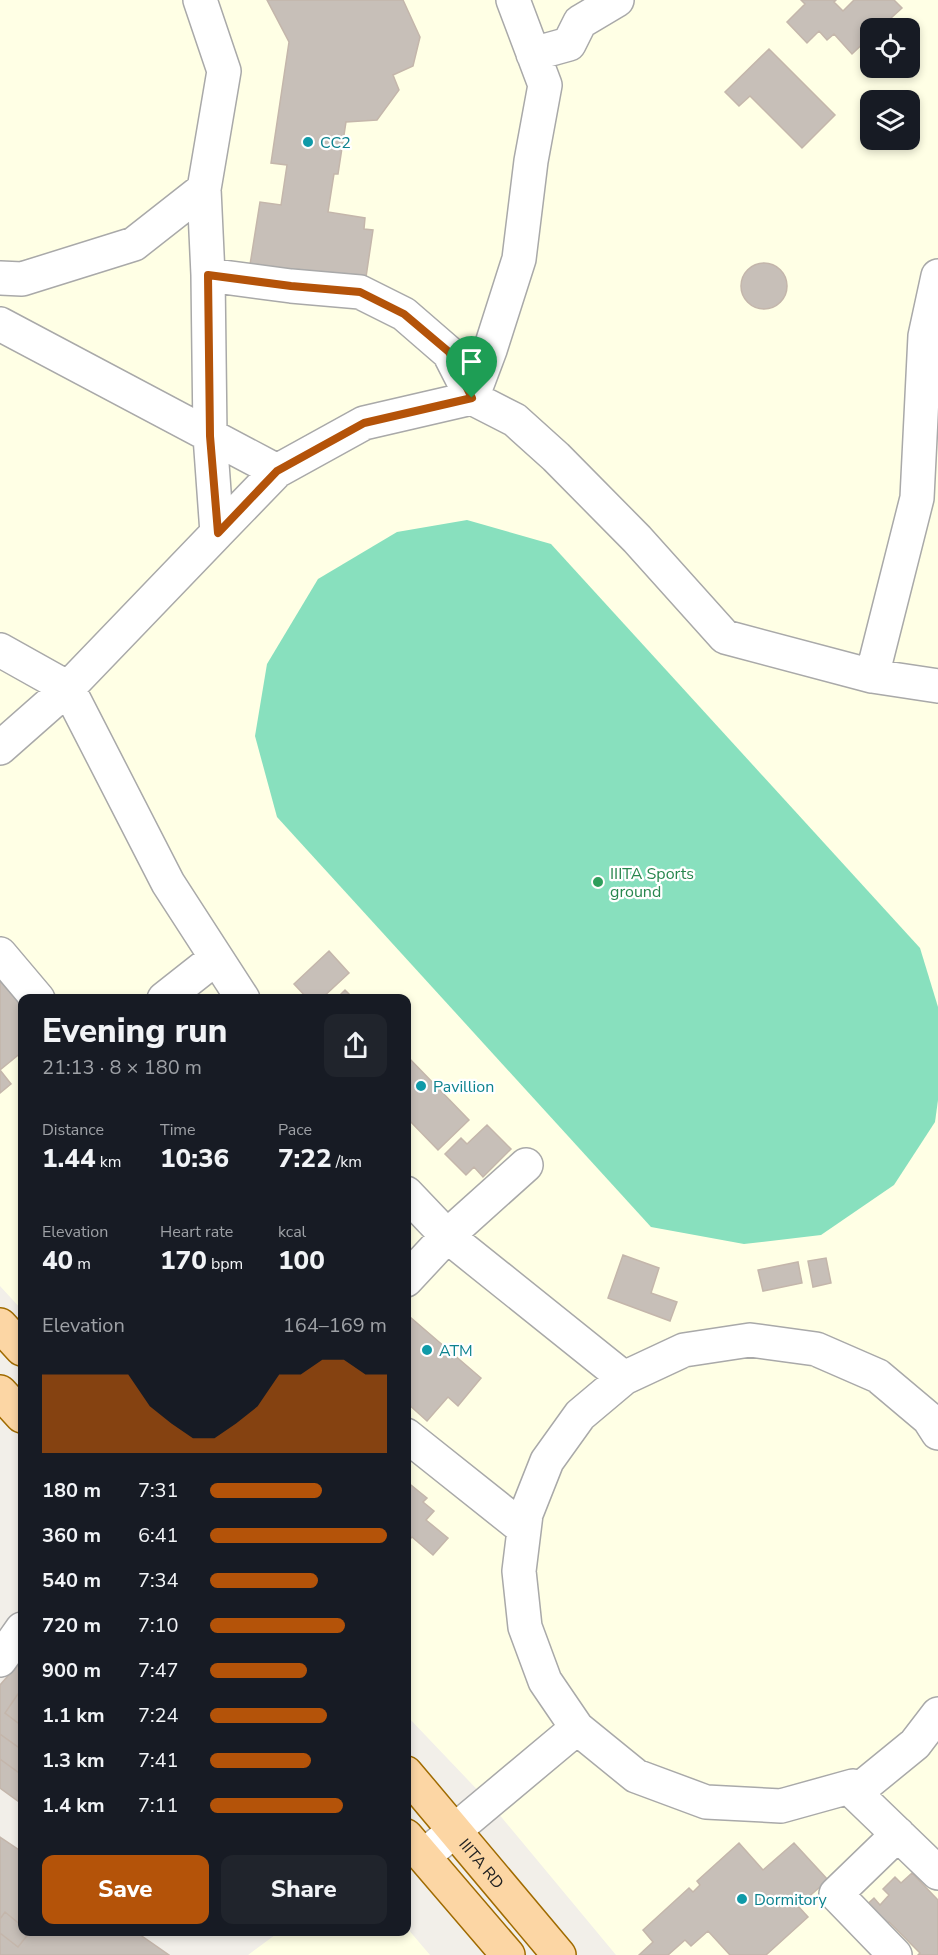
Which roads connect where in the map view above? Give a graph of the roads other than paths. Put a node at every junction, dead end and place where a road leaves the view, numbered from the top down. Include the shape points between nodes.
1 (200, 0) edge
2 (513, 0) edge
3 (617, 0) edge
4 (533, 54) junction
5 (204, 189) junction
6 (208, 275) junction
7 (938, 276) edge
8 (0, 278) edge
9 (0, 324) edge
10 (931, 337) edge
11 (472, 398) junction
12 (210, 436) junction
13 (277, 471) junction
14 (218, 533) junction
15 (0, 650) edge
16 (872, 676) junction
17 (938, 686) edge
18 (68, 688) junction
19 (0, 748) edge
20 (0, 954) edge
21 (216, 958) junction
22 (35, 994) edge
23 (170, 994) edge
24 (240, 994) edge
25 (526, 1165) dead end
26 (411, 1197) edge
27 (447, 1236) junction
28 (411, 1275) edge
29 (0, 1325) edge
30 (18, 1345) edge
31 (624, 1378) junction
32 (0, 1392) edge
33 (18, 1412) edge
34 (938, 1433) edge
35 (411, 1439) edge
36 (524, 1529) junction
37 (18, 1635) edge
38 (0, 1660) edge
39 (938, 1714) edge
40 (577, 1728) junction
41 (411, 1779) edge
42 (855, 1793) junction
43 (454, 1831) junction
44 (898, 1834) junction
45 (415, 1846) edge
46 (938, 1873) edge
47 (508, 1955) edge
48 (559, 1955) edge
49 (895, 1955) edge

1 - 5 street via 224,70
2 - 4 street
3 - 4 street via 579,22 569,44
4 - 11 street via 545,85 519,259
5 - 6 street
5 - 8 street via 135,244 22,279
6 - 11 street via 360,292 404,314 449,352
6 - 12 street
7 - 10 street
9 - 12 street
10 - 16 street via 917,498
11 - 13 street via 364,423
11 - 16 street via 515,420 556,457 637,539 724,637
12 - 13 street
12 - 14 street
13 - 14 street
14 - 18 street
15 - 18 street
16 - 17 street
18 - 19 street
18 - 21 street via 168,883
20 - 22 street
21 - 23 street
21 - 24 street
25 - 27 street
26 - 27 street
27 - 28 street
27 - 31 street
29 - 30 main road
31 - 34 street via 684,1350 739,1341 816,1348 878,1376 929,1419
31 - 36 street via 580,1415 547,1461
32 - 33 main road
35 - 36 street
36 - 40 street via 519,1570 525,1627 545,1681
37 - 38 street
39 - 42 street via 915,1744
40 - 42 street via 636,1776 706,1802 781,1806 853,1786
40 - 43 street
41 - 43 main road, IIITA RD
42 - 44 street
43 - 45 street
43 - 48 main road, IIITA RD
44 - 46 street
44 - 49 street via 836,1894
45 - 47 main road

